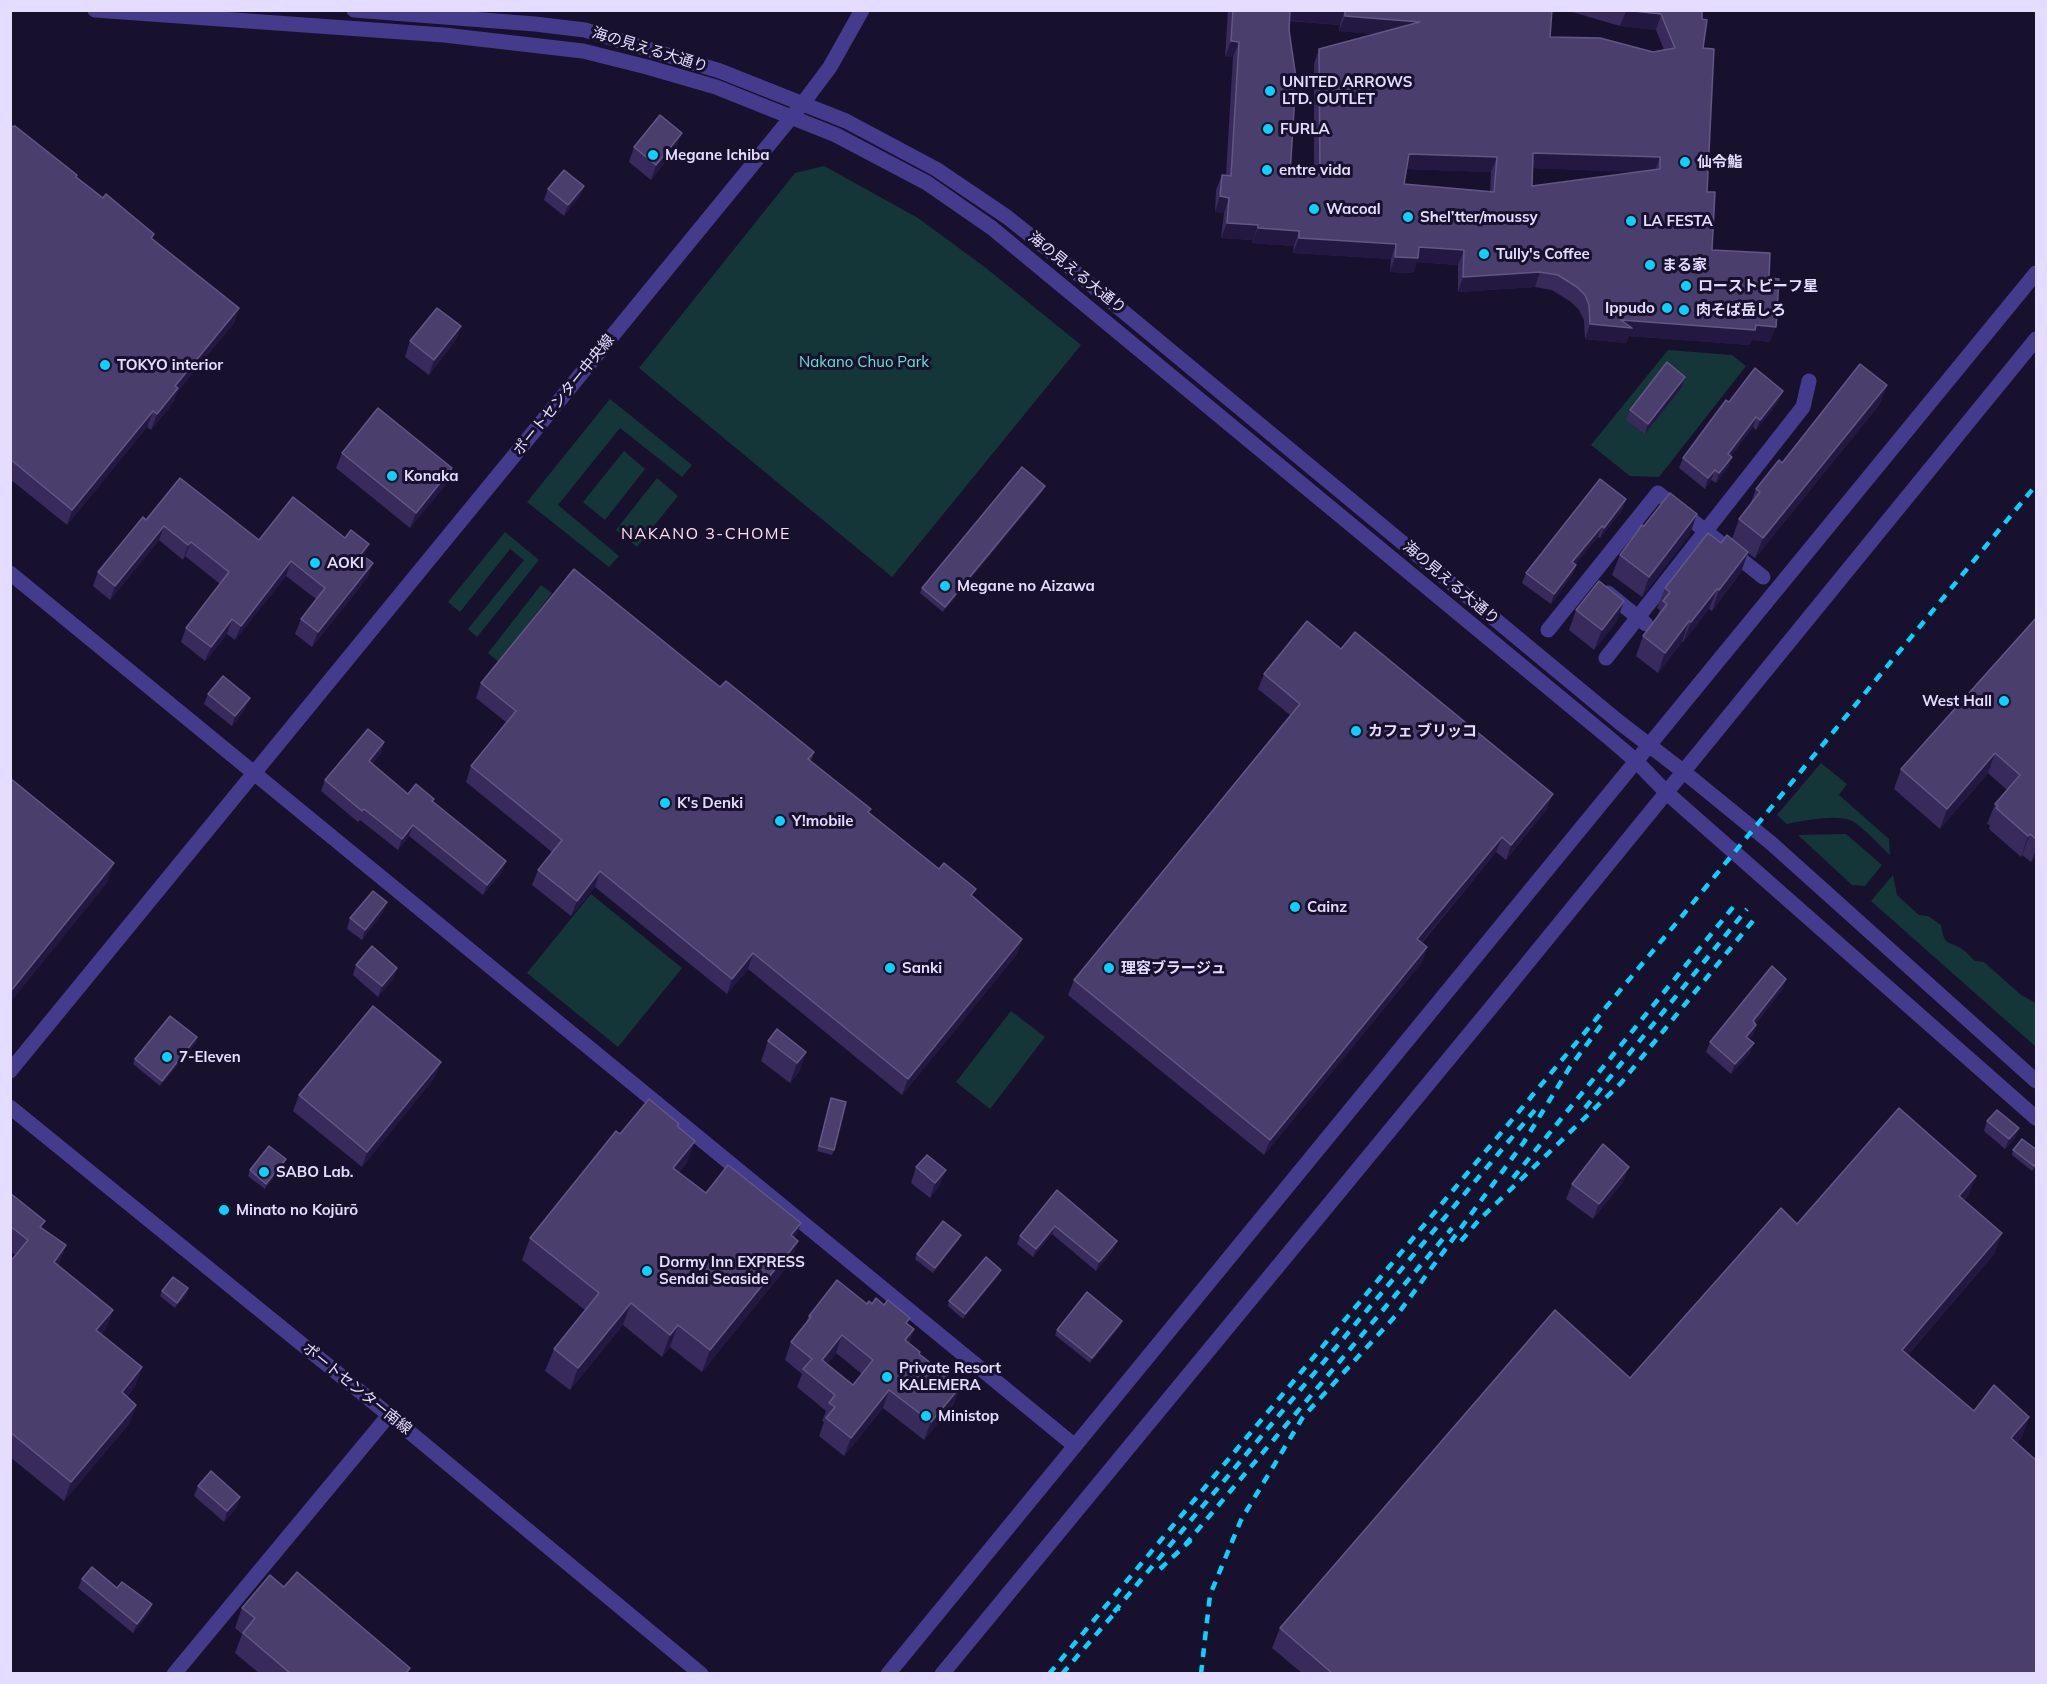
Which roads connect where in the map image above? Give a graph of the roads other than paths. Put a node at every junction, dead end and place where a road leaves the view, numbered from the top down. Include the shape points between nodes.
1 (95, 10) edge
2 (354, 10) edge
3 (862, 10) edge
4 (803, 103) junction
5 (791, 118) junction
6 (2037, 273) edge
7 (2037, 339) edge
8 (1809, 381) dead end
9 (1705, 531) junction
10 (10, 573) edge
11 (1763, 577) dead end
12 (1590, 578) junction
13 (1641, 621) junction
14 (1548, 630) dead end
15 (1606, 658) dead end
16 (1648, 746) junction
17 (1636, 761) junction
18 (255, 772) junction
19 (1684, 772) junction
20 (1667, 793) junction
21 (10, 1071) edge
22 (2037, 1081) edge
23 (10, 1107) edge
24 (2037, 1118) edge
25 (389, 1415) junction
26 (1075, 1446) junction
27 (174, 1674) edge
28 (701, 1674) edge
29 (888, 1674) edge
30 (942, 1674) edge

1 - 5 street via 444,35 583,51 716,87
2 - 4 street, 海の見える大通り via 585,30 720,71
3 - 4 street, ポートセンター中央線 via 830,67
4 - 5 street, ポートセンター中央線
4 - 16 street, 海の見える大通り via 936,169 1007,217
5 - 17 street via 836,135 927,183 992,228
5 - 18 street, ポートセンター中央線
6 - 16 street
7 - 19 street
8 - 9 street via 1803,407
9 - 11 street
9 - 12 street via 1658,493
9 - 13 street
10 - 18 street
12 - 13 street
12 - 14 street
13 - 15 street
16 - 17 street
16 - 19 street, 海の見える大通り
17 - 20 street
17 - 26 street
18 - 21 street, ポートセンター中央線
18 - 26 street
19 - 20 street
19 - 22 street, 海の見える大通り via 1771,843
20 - 24 street
20 - 30 street
23 - 25 street, ポートセンター南線
25 - 27 street
25 - 28 street, ポートセンター南線
26 - 29 street

